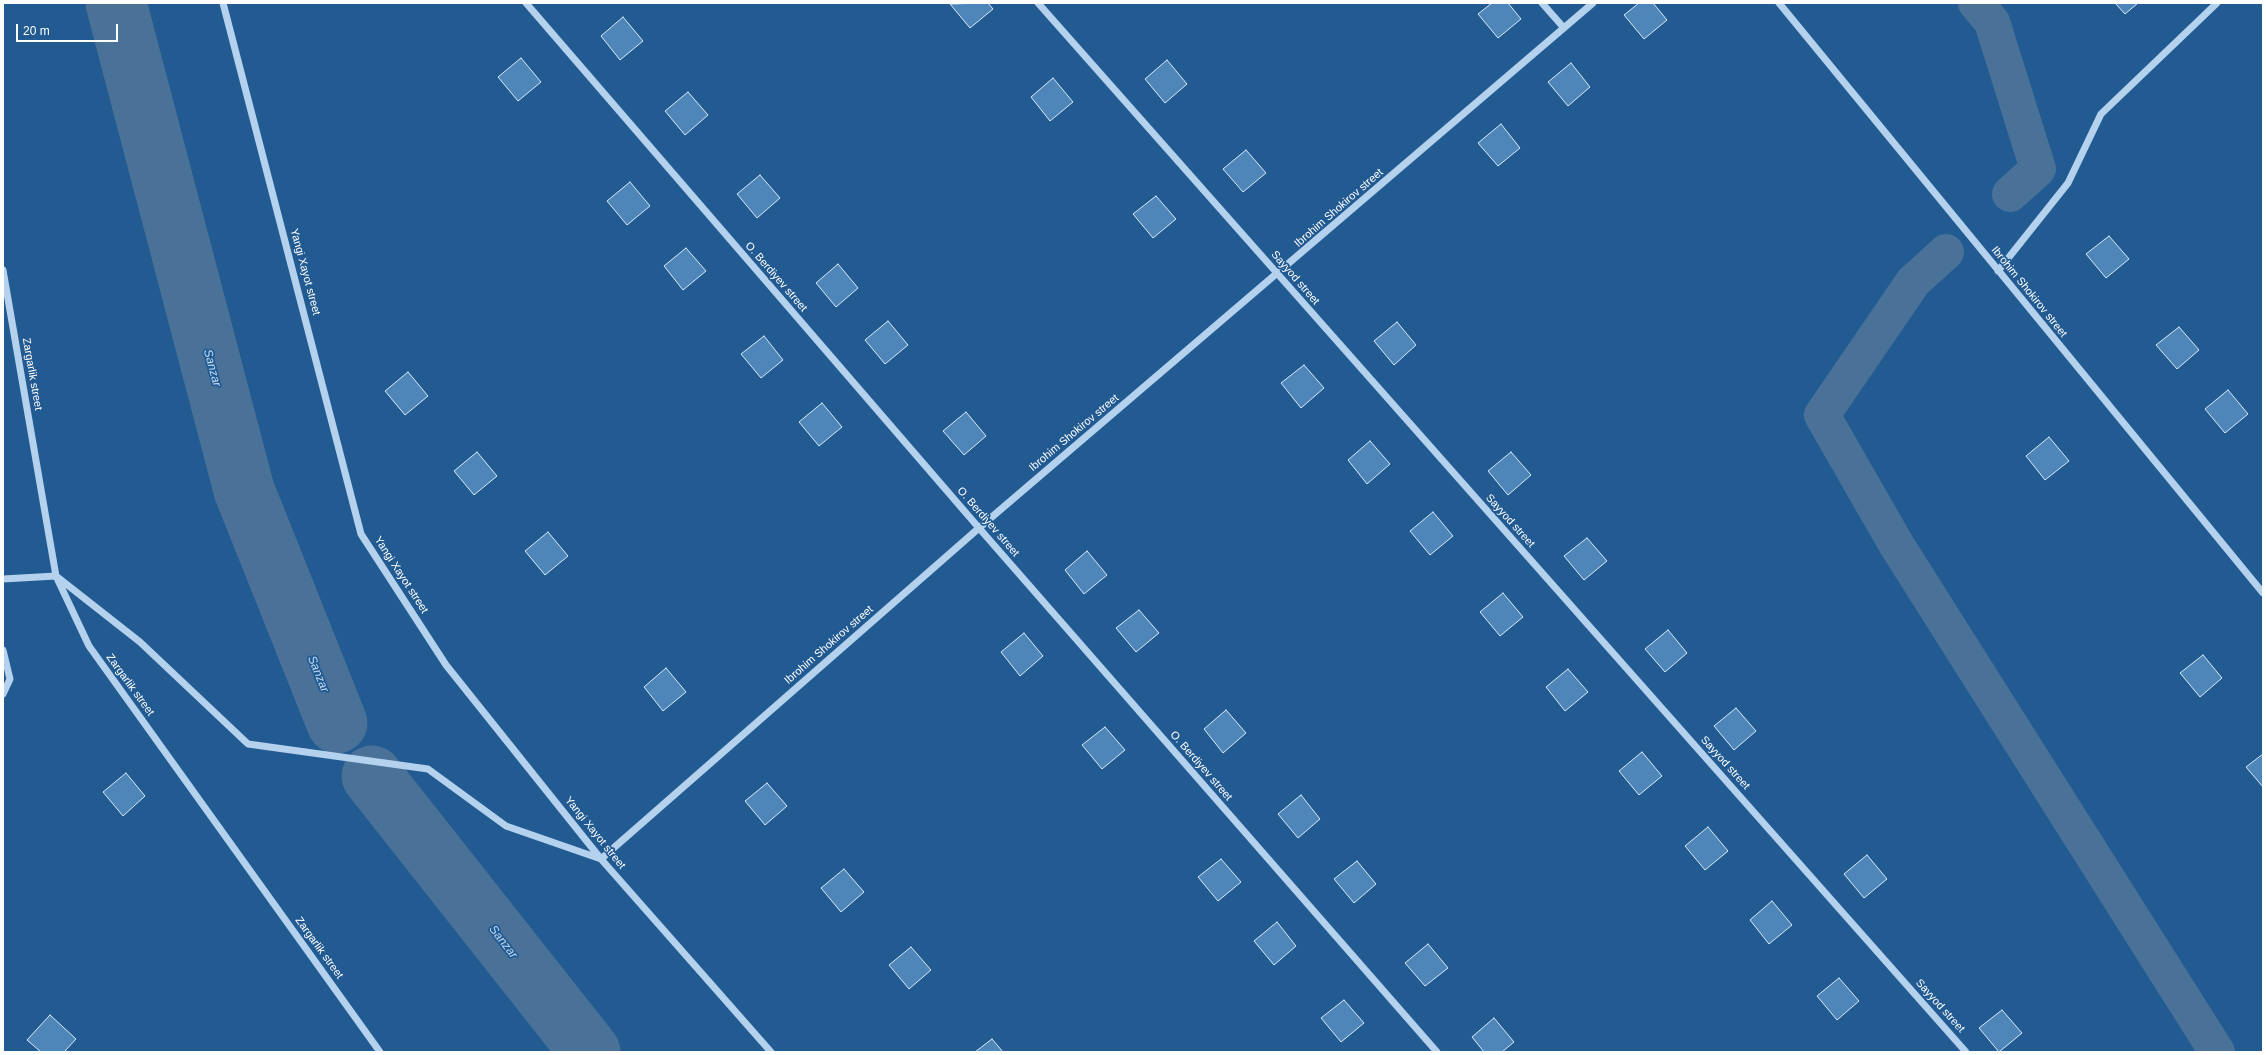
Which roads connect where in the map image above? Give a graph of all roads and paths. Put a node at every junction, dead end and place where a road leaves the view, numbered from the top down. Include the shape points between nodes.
1 (223, 3) edge
2 (526, 3) edge
3 (1038, 3) edge
4 (1542, 3) edge
5 (1593, 3) edge
6 (1779, 3) edge
7 (2218, 3) edge
8 (1564, 28) junction
9 (3, 270) edge
10 (1998, 271) junction
11 (1277, 275) junction
12 (979, 528) junction
13 (56, 576) junction
14 (3, 579) edge
15 (2263, 593) edge
16 (3, 650) edge
17 (3, 694) edge
18 (602, 859) junction
19 (380, 1052) edge
20 (771, 1052) edge
21 (1437, 1052) edge
22 (1966, 1052) edge

1 - 18 street, Yangi Xayot street via 361,534 446,665
2 - 12 street, O. Berdiyev street
3 - 11 street, Sayyod street
4 - 8 street
5 - 8 street, Ibrohim Shokirov street
6 - 10 street, Ibrohim Shokirov street
7 - 10 street via 2100,114 2068,183
8 - 11 street, Ibrohim Shokirov street
9 - 13 street, Zargarlik street
10 - 15 street, Ibrohim Shokirov street
11 - 12 street, Ibrohim Shokirov street
11 - 22 street, Sayyod street
12 - 18 street, Ibrohim Shokirov street
12 - 21 street, O. Berdiyev street
13 - 14 street
13 - 18 street via 140,642 248,744 428,769 506,826
13 - 19 street, Zargarlik street via 90,646
16 - 17 street via 10,679
18 - 20 street, Yangi Xayot street

